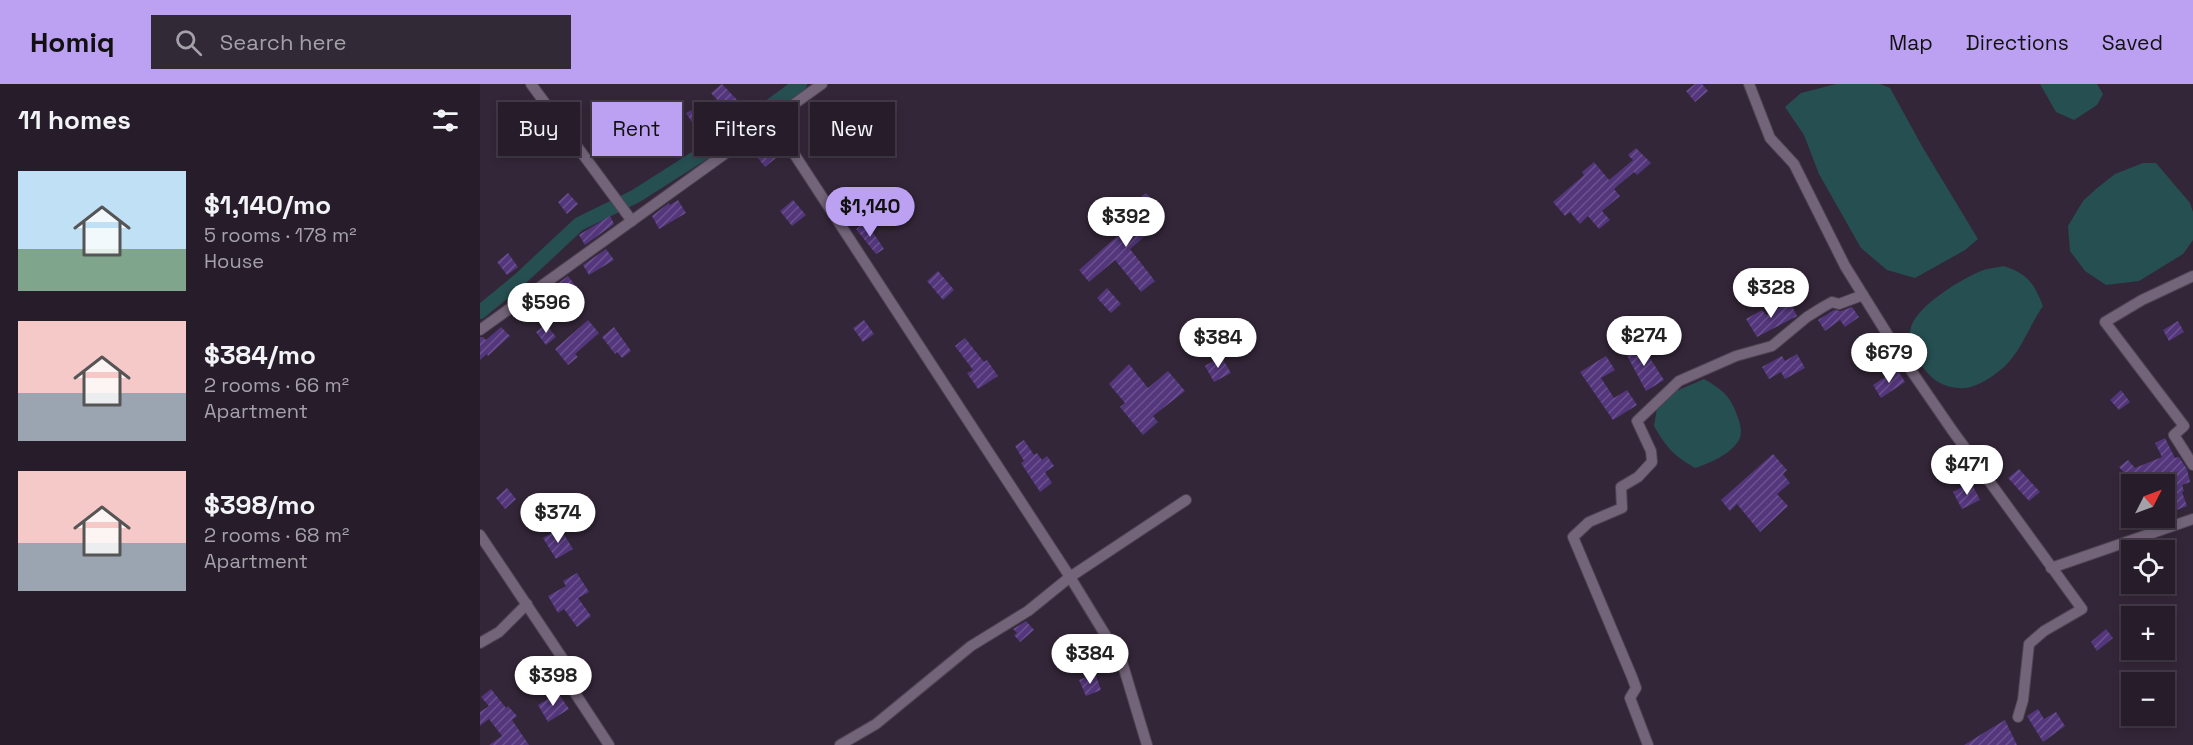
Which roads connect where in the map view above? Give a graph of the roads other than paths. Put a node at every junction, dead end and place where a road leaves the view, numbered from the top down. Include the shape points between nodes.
1 (531, 84) edge
2 (822, 84) edge
3 (1749, 84) edge
4 (797, 102) edge
5 (722, 156) edge
6 (795, 156) edge
7 (632, 221) junction
8 (2193, 276) edge
9 (1863, 295) junction
10 (480, 330) edge
11 (2193, 465) edge
12 (1186, 500) dead end
13 (2193, 519) edge
14 (480, 535) edge
15 (2051, 568) junction
16 (1070, 577) junction
17 (527, 604) junction
18 (480, 643) edge
19 (2018, 717) dead end
20 (609, 745) edge
21 (840, 745) edge
22 (1147, 745) edge
23 (1648, 745) edge

1 - 7 street
2 - 4 street
3 - 9 street via 1770,138 1794,164
5 - 7 street
6 - 16 street
7 - 10 street
8 - 11 street via 2105,322 2184,426 2174,435
9 - 15 street via 1945,421
9 - 23 street via 1823,307 1772,346 1736,356 1679,381 1637,421 1652,462 1622,487 1622,508 1589,522 1573,537 1636,688 1630,698
12 - 16 street
13 - 15 street
14 - 17 street
15 - 19 street via 2082,609 2029,644
16 - 21 street via 1028,611 971,646 876,724
16 - 22 street via 1122,662
17 - 18 street via 499,632
17 - 20 street via 567,665 571,687

